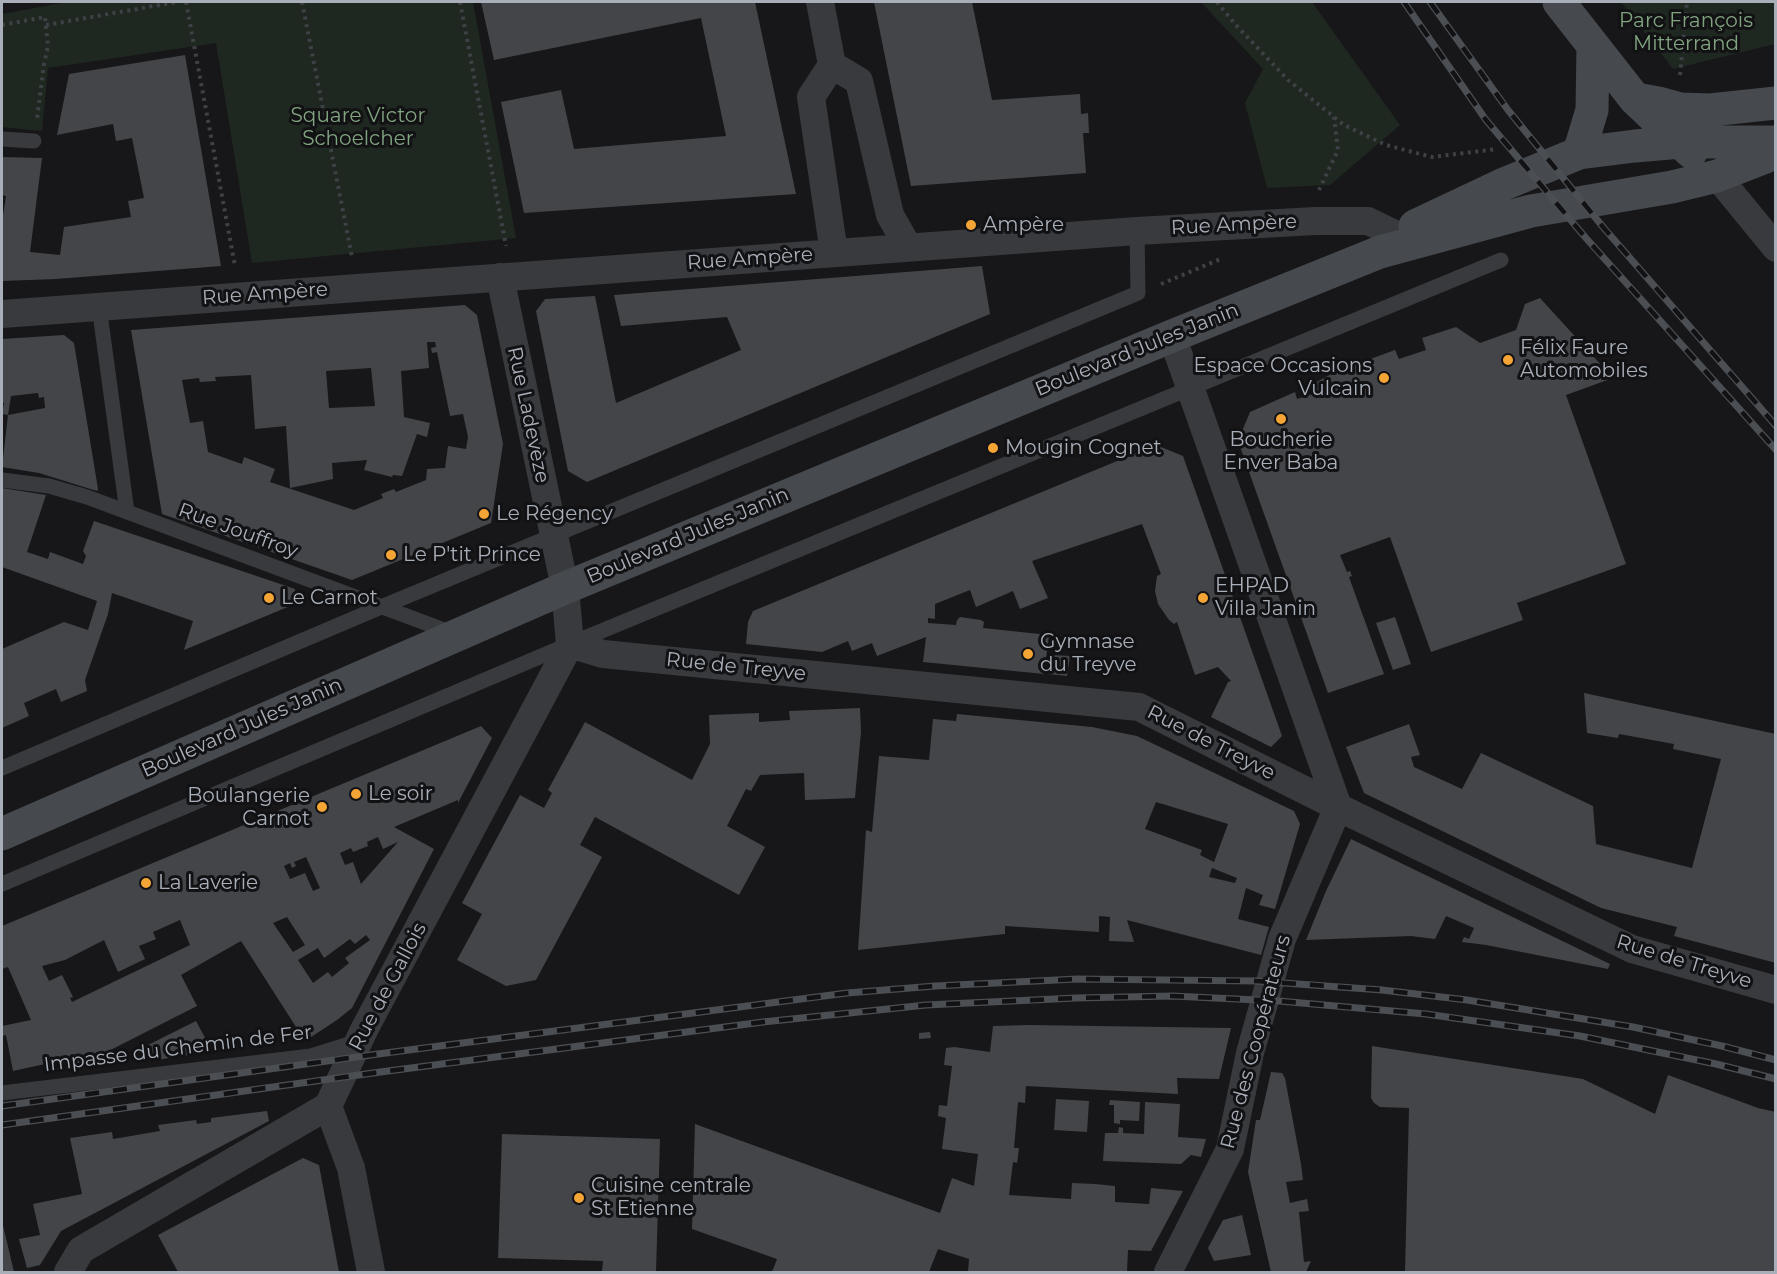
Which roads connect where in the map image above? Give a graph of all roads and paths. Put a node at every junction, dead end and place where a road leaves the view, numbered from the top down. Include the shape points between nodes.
1 (177, 2) edge
2 (186, 2) edge
3 (302, 2) edge
4 (460, 2) edge
5 (820, 2) edge
6 (1217, 2) edge
7 (1558, 2) edge
8 (1687, 2) edge
9 (2, 25) edge
10 (46, 25) junction
11 (1593, 46) junction
12 (832, 65) junction
13 (1680, 78) dead end
14 (1635, 99) junction
15 (1776, 103) edge
16 (1334, 117) junction
17 (2, 139) edge
18 (34, 141) joint
19 (1681, 142) junction
20 (1776, 142) edge
21 (1635, 146) junction
22 (1502, 148) dead end
23 (1579, 153) junction
24 (1776, 153) edge
25 (1717, 176) junction
26 (1531, 211) junction
27 (1315, 221) junction
28 (1137, 231) junction
29 (1389, 243) junction
30 (908, 248) junction
31 (1776, 248) edge
32 (834, 253) junction
33 (1501, 260) dead end
34 (506, 277) junction
35 (358, 288) junction
36 (240, 296) junction
37 (99, 306) junction
38 (2, 314) edge
39 (1172, 336) junction
40 (1190, 389) junction
41 (2, 480) edge
42 (127, 512) junction
43 (554, 535) junction
44 (564, 588) junction
45 (381, 607) junction
46 (456, 634) junction
47 (570, 644) junction
48 (2, 768) edge
49 (1338, 807) junction
50 (2, 834) edge
51 (2, 884) edge
52 (1776, 990) edge
53 (359, 1041) junction
54 (2, 1093) edge
55 (328, 1106) junction
56 (68, 1272) edge
57 (371, 1272) edge
58 (1168, 1272) edge

1 - 10 path
2 - 36 path
3 - 35 path
4 - 34 path
5 - 12 street
6 - 16 path via 1288,80
7 - 11 main road
8 - 13 path
9 - 10 path via 45,17
10 - 18 path via 48,46
11 - 14 main road
11 - 23 main road via 1592,110
12 - 30 street via 859,81 890,215
12 - 32 street via 811,97
14 - 15 main road via 1700,110
14 - 19 main road
14 - 21 main road
16 - 22 path via 1386,145 1432,157
16 - 27 path via 1338,150 1317,194
17 - 18 lane
19 - 20 main road, Boulevard Jules Janin
19 - 21 main road, Boulevard Jules Janin
19 - 25 main road
21 - 23 main road, Boulevard Jules Janin
21 - 26 main road, Boulevard Jules Janin via 1617,172
23 - 29 main road, Boulevard Jules Janin via 1504,184
24 - 25 main road, Boulevard Jules Janin
25 - 26 main road, Boulevard Jules Janin
25 - 31 street
26 - 29 main road, Boulevard Jules Janin
27 - 28 street, Rue Ampère
27 - 29 street, Rue Ampère via 1368,221
28 - 30 street, Rue Ampère
28 - 43 lane via 1138,293
29 - 39 main road, Boulevard Jules Janin
30 - 32 street, Rue Ampère
32 - 34 street, Rue Ampère
33 - 40 lane
34 - 35 street, Rue Ampère
34 - 43 street, Rue Ladevèze
35 - 36 street, Rue Ampère
36 - 37 street, Rue Ampère
37 - 38 street, Rue Ampère
37 - 42 lane
39 - 40 street
39 - 44 main road, Boulevard Jules Janin
40 - 47 lane
40 - 49 street
41 - 42 lane, Rue Jouffroy via 49,486
42 - 45 lane, Rue Jouffroy
43 - 44 street, Rue Ladevèze
43 - 45 lane
44 - 46 main road, Boulevard Jules Janin
44 - 47 street
45 - 46 lane, Rue Jouffroy
45 - 48 lane
46 - 50 main road, Boulevard Jules Janin
47 - 49 street, Rue de Treyve via 603,654 1139,707
47 - 51 lane
47 - 53 street, Rue de Gallois
49 - 52 street, Rue de Treyve via 1632,949
49 - 58 street, Rue des Coopérateurs via 1282,939 1250,1053 1230,1149
53 - 54 lane, Impasse du Chemin de Fer via 311,1056
53 - 55 street, Rue de Gallois
55 - 56 street via 81,1250
55 - 57 street via 351,1168

